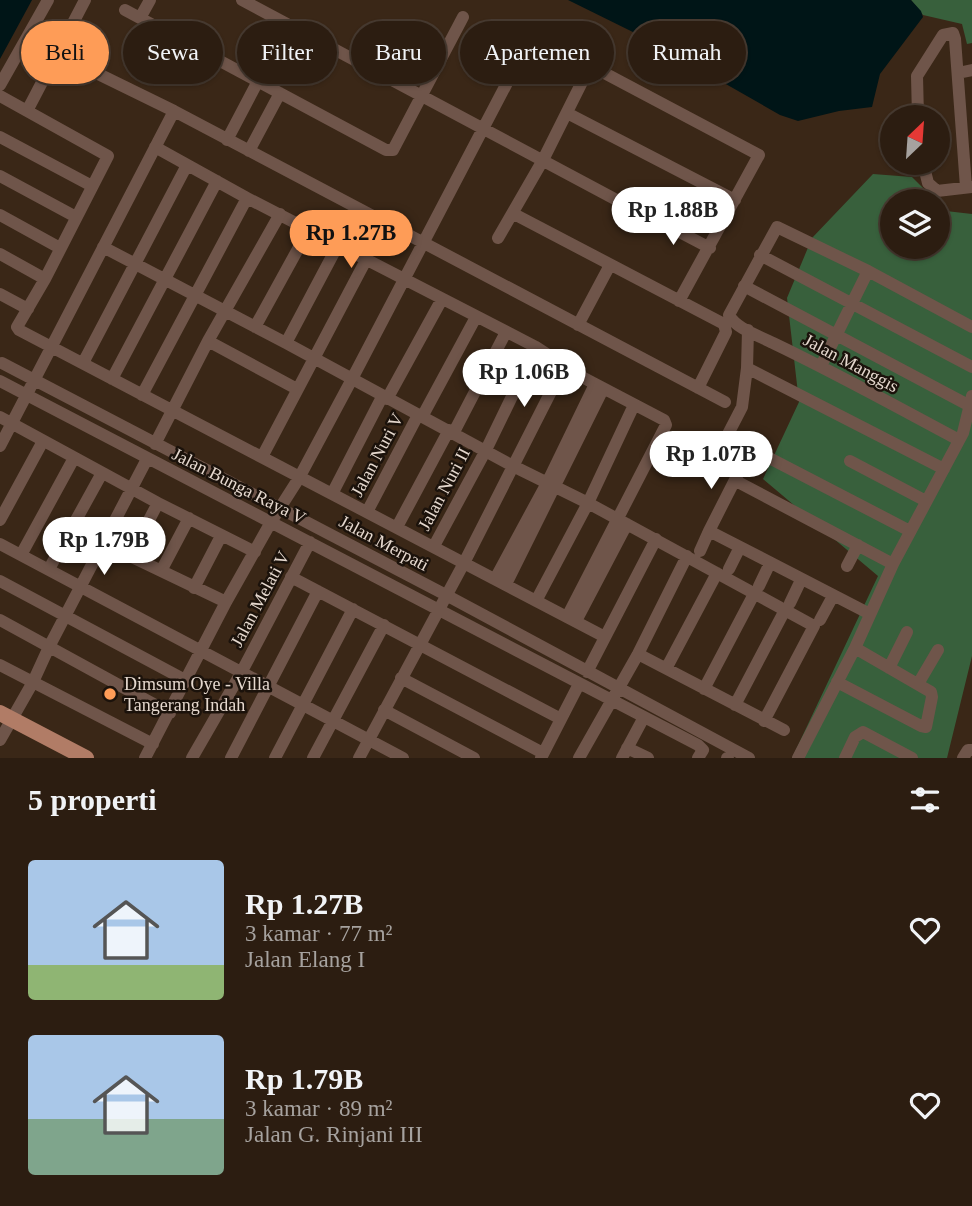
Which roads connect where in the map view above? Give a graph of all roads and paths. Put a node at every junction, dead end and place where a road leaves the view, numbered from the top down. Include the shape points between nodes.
1 (48, 0) edge
2 (150, 0) edge
3 (242, 0) edge
4 (81, 1) edge
5 (125, 10) dead end
6 (463, 16) dead end
7 (140, 18) junction
8 (237, 70) edge
9 (972, 70) edge
10 (958, 73) junction
11 (109, 79) edge
12 (256, 84) edge
13 (264, 84) edge
14 (505, 84) edge
15 (0, 85) edge
16 (280, 93) junction
17 (423, 94) junction
18 (0, 96) edge
19 (918, 105) edge
20 (27, 111) junction
21 (174, 111) junction
22 (567, 113) junction
23 (482, 126) junction
24 (0, 137) edge
25 (227, 140) junction
26 (155, 147) junction
27 (248, 151) junction
28 (543, 160) junction
29 (187, 165) junction
30 (926, 175) edge
31 (0, 176) edge
32 (217, 181) junction
33 (92, 186) junction
34 (969, 187) edge
35 (247, 198) junction
36 (735, 200) junction
37 (626, 205) dead end
38 (280, 214) junction
39 (513, 214) junction
40 (0, 215) edge
41 (76, 217) junction
42 (651, 217) dead end
43 (309, 229) junction
44 (498, 238) dead end
45 (423, 243) junction
46 (338, 245) junction
47 (103, 247) junction
48 (60, 248) junction
49 (710, 248) junction
50 (0, 254) edge
51 (760, 255) junction
52 (366, 260) junction
53 (135, 264) junction
54 (610, 265) junction
55 (868, 271) junction
56 (45, 279) junction
57 (165, 280) junction
58 (404, 280) junction
59 (744, 286) junction
60 (0, 294) edge
61 (195, 296) junction
62 (442, 299) junction
63 (679, 301) junction
64 (852, 304) junction
65 (28, 309) junction
66 (225, 312) junction
67 (476, 317) junction
68 (578, 325) junction
69 (255, 327) junction
70 (972, 327) edge
71 (748, 330) junction
72 (506, 332) junction
73 (836, 335) junction
74 (208, 341) junction
75 (286, 343) junction
76 (52, 346) junction
77 (536, 347) junction
78 (314, 359) junction
79 (2, 363) dead end
80 (83, 363) junction
81 (564, 366) junction
82 (821, 366) junction
83 (972, 367) edge
84 (747, 368) junction
85 (112, 379) junction
86 (352, 379) junction
87 (34, 380) junction
88 (0, 381) edge
89 (599, 386) junction
90 (698, 388) junction
91 (297, 389) junction
92 (26, 394) junction
93 (142, 395) junction
94 (385, 398) junction
95 (971, 401) edge
96 (725, 402) dead end
97 (634, 405) junction
98 (172, 411) junction
99 (418, 414) junction
100 (0, 417) edge
101 (12, 424) junction
102 (451, 431) junction
103 (959, 440) junction
104 (43, 441) junction
105 (155, 444) junction
106 (0, 446) edge
107 (484, 449) junction
108 (74, 457) junction
109 (262, 457) junction
110 (148, 459) junction
111 (850, 461) dead end
112 (513, 466) junction
113 (742, 466) dead end
114 (944, 469) junction
115 (102, 473) junction
116 (299, 478) junction
117 (736, 481) junction
118 (551, 485) junction
119 (132, 489) junction
120 (332, 494) junction
121 (926, 500) junction
122 (158, 503) junction
123 (588, 503) junction
124 (279, 508) junction
125 (365, 511) junction
126 (189, 519) junction
127 (0, 520) edge
128 (622, 521) junction
129 (271, 522) junction
130 (397, 527) junction
131 (709, 531) junction
132 (910, 531) junction
133 (221, 536) junction
134 (656, 539) junction
135 (310, 542) junction
136 (103, 543) junction
137 (0, 544) edge
138 (432, 545) junction
139 (858, 545) junction
140 (740, 547) junction
141 (700, 551) dead end
142 (255, 552) junction
143 (21, 555) junction
144 (130, 556) junction
145 (687, 556) junction
146 (464, 562) junction
147 (770, 563) junction
148 (893, 564) junction
149 (847, 566) dead end
150 (49, 569) junction
151 (161, 571) junction
152 (723, 571) junction
153 (291, 577) junction
154 (801, 580) junction
155 (0, 581) edge
156 (500, 581) junction
157 (80, 586) junction
158 (194, 588) junction
159 (754, 590) junction
160 (322, 593) junction
161 (446, 595) junction
162 (833, 596) junction
163 (536, 601) junction
164 (226, 602) junction
165 (787, 606) junction
166 (353, 609) junction
167 (439, 610) junction
168 (870, 614) junction
169 (65, 615) junction
170 (572, 619) junction
171 (0, 620) edge
172 (817, 623) junction
173 (386, 627) junction
174 (907, 632) dead end
175 (605, 637) junction
176 (419, 645) junction
177 (48, 647) junction
178 (855, 648) junction
179 (938, 650) dead end
180 (202, 651) junction
181 (638, 654) junction
182 (0, 665) edge
183 (667, 667) junction
184 (888, 668) junction
185 (587, 671) junction
186 (241, 673) junction
187 (401, 678) junction
188 (187, 681) junction
189 (33, 682) junction
190 (837, 682) junction
191 (579, 684) junction
192 (918, 684) junction
193 (701, 687) junction
194 (619, 688) junction
195 (271, 689) junction
196 (611, 700) junction
197 (303, 705) junction
198 (735, 705) junction
199 (165, 710) junction
200 (384, 710) junction
201 (644, 718) junction
202 (561, 719) junction
203 (764, 721) junction
204 (336, 722) junction
205 (4, 724) edge
206 (784, 730) dead end
207 (247, 735) junction
208 (369, 740) junction
209 (153, 744) junction
210 (972, 750) edge
211 (542, 755) edge
212 (624, 755) edge
213 (68, 758) edge
214 (86, 758) edge
215 (145, 758) edge
216 (192, 758) edge
217 (230, 758) edge
218 (238, 758) edge
219 (275, 758) edge
220 (313, 758) edge
221 (320, 758) edge
222 (359, 758) edge
223 (403, 758) edge
224 (474, 758) edge
225 (579, 758) edge
226 (648, 758) edge
227 (698, 758) edge
228 (749, 758) edge
229 (798, 758) edge
230 (845, 758) edge
231 (912, 758) edge
232 (963, 758) edge

1 - 15 street
2 - 7 street
3 - 17 street
4 - 20 street
5 - 7 street
6 - 17 street
7 - 8 street
9 - 10 street
10 - 19 street via 955,39 949,32 917,76
10 - 34 street
11 - 21 street
12 - 25 street
13 - 16 street
14 - 23 street
16 - 17 street via 389,150
16 - 27 street
17 - 23 street
18 - 20 street
20 - 33 street via 108,156
21 - 25 street
21 - 26 street
22 - 28 street
22 - 36 street
22 - 36 street via 593,67 758,154
23 - 28 street
23 - 45 street
24 - 33 street
25 - 27 street
26 - 29 street
26 - 47 street
27 - 45 street
28 - 37 street
28 - 39 street
29 - 32 street
29 - 53 street
30 - 34 street via 937,191
31 - 41 street
32 - 35 street
32 - 57 street
33 - 41 street
35 - 38 street
35 - 61 street
36 - 49 street
38 - 43 street
38 - 66 street
39 - 44 street
39 - 54 street
40 - 48 street
41 - 48 street
42 - 49 street
43 - 46 street
43 - 69 street
45 - 58 street
45 - 68 street
46 - 52 street
46 - 75 street
47 - 53 street
47 - 76 street
48 - 56 street
49 - 63 street
50 - 56 street
51 - 55 street via 777,227
51 - 59 street
51 - 64 street
52 - 58 street
52 - 78 street
53 - 57 street
53 - 80 street
54 - 63 street
54 - 68 street
55 - 64 street
55 - 70 street
56 - 65 street
57 - 61 street
57 - 85 street
58 - 62 street
58 - 86 street
59 - 71 street, Jalan Manggis via 729,315
59 - 73 street
60 - 65 street
61 - 66 street
61 - 93 street
62 - 67 street
62 - 94 street
63 - 90 street via 725,327
64 - 73 street
64 - 83 street
65 - 76 street via 17,329
66 - 69 street
66 - 74 street
67 - 72 street
67 - 99 street
68 - 90 street
69 - 75 street
71 - 82 street, Jalan Manggis
71 - 84 street
72 - 77 street
72 - 102 street
73 - 82 street
73 - 95 street
74 - 91 street
74 - 98 street
75 - 78 street
76 - 80 street
76 - 87 street
77 - 81 street
77 - 107 street
78 - 86 street
78 - 91 street
79 - 87 street, Jalan Merpati
80 - 85 street
81 - 89 street
81 - 112 street
82 - 103 street, Jalan Manggis
84 - 114 street
84 - 132 street via 742,407 727,436
85 - 93 street
86 - 94 street
86 - 116 street
87 - 92 street
87 - 105 street, Jalan Merpati
88 - 92 street, Jalan Bunga Raya V
89 - 97 street
89 - 118 street
90 - 96 street
91 - 109 street
92 - 101 street
92 - 110 street, Jalan Bunga Raya V
93 - 98 street
94 - 99 street
94 - 120 street
95 - 103 street
97 - 123 street
97 - 128 street via 666,425
98 - 105 street
98 - 109 street
99 - 102 street
99 - 125 street
100 - 101 street
101 - 104 street
101 - 106 street
102 - 107 street
102 - 130 street
103 - 114 street
104 - 108 street
104 - 127 street
105 - 124 street, Jalan Merpati
107 - 112 street
107 - 138 street
108 - 115 street
108 - 143 street
109 - 116 street
110 - 119 street
110 - 129 street, Jalan Bunga Raya V
111 - 121 street
112 - 118 street
112 - 146 street
113 - 117 street
114 - 121 street
115 - 119 street
115 - 150 street
116 - 120 street
116 - 124 street
117 - 131 street
117 - 139 street
118 - 123 street
118 - 156 street
119 - 122 street
119 - 136 street
120 - 125 street
121 - 132 street
122 - 126 street
122 - 144 street
123 - 128 street
123 - 163 street
124 - 129 street
124 - 161 street, Jalan Merpati
125 - 130 street
126 - 133 street
126 - 151 street
128 - 134 street
128 - 170 street
129 - 135 street, Jalan Bunga Raya V
129 - 142 street
130 - 138 street
131 - 140 street
131 - 141 street
132 - 148 street
133 - 142 street
133 - 158 street
134 - 145 street
134 - 175 street
135 - 153 street, Jalan Melati V
135 - 167 street, Jalan Bunga Raya V
136 - 144 street
136 - 157 street
137 - 143 street
138 - 146 street
139 - 148 street
139 - 149 street
140 - 147 street
140 - 152 street
142 - 164 street
143 - 150 street
144 - 151 street
145 - 152 street
145 - 181 street
146 - 156 street
146 - 161 street
147 - 154 street
147 - 159 street
148 - 168 street
150 - 157 street
151 - 158 street
152 - 159 street
152 - 183 street
153 - 160 street
153 - 186 street, Jalan Melati V
154 - 162 street
154 - 165 street
155 - 169 street
156 - 163 street
157 - 169 street
157 - 180 street
158 - 164 street
159 - 165 street
159 - 193 street
160 - 166 street
160 - 195 street
161 - 167 street
161 - 185 street, Jalan Merpati
162 - 168 street
162 - 172 street
163 - 170 street
164 - 180 street
165 - 172 street
165 - 198 street
166 - 173 street
166 - 197 street
167 - 176 street
167 - 191 street, Jalan Bunga Raya V
168 - 178 street
169 - 177 street
169 - 188 street
170 - 175 street
171 - 177 street
172 - 203 street
173 - 176 street
173 - 204 street
174 - 184 street
175 - 185 street
176 - 187 street
176 - 202 street
177 - 189 street
177 - 199 street
178 - 184 street
178 - 190 street
179 - 192 street
180 - 186 street
180 - 188 street
181 - 183 street
181 - 194 street
182 - 189 street
183 - 193 street
184 - 192 street
185 - 194 street, Jalan Merpati
186 - 195 street
186 - 216 street, Jalan Melati V
187 - 200 street
187 - 211 street
188 - 199 street
189 - 205 street
189 - 209 street
190 - 192 street via 925,728 932,694
190 - 229 street
191 - 196 street, Jalan Bunga Raya V
191 - 202 street
193 - 198 street
194 - 196 street
194 - 228 street, Jalan Merpati
195 - 197 street
195 - 207 street
196 - 201 street, Jalan Bunga Raya V
196 - 225 street
197 - 204 street
197 - 219 street
198 - 203 street
199 - 209 street
200 - 208 street
200 - 224 street
201 - 212 street
201 - 227 street, Jalan Bunga Raya V via 701,746
202 - 211 street
203 - 206 street
204 - 208 street
204 - 220 street
204 - 221 street
205 - 213 main road
205 - 214 main road
207 - 217 street
207 - 218 street
208 - 222 street
208 - 223 street
209 - 215 street
210 - 232 street
212 - 226 street
230 - 231 street via 855,737 863,732

